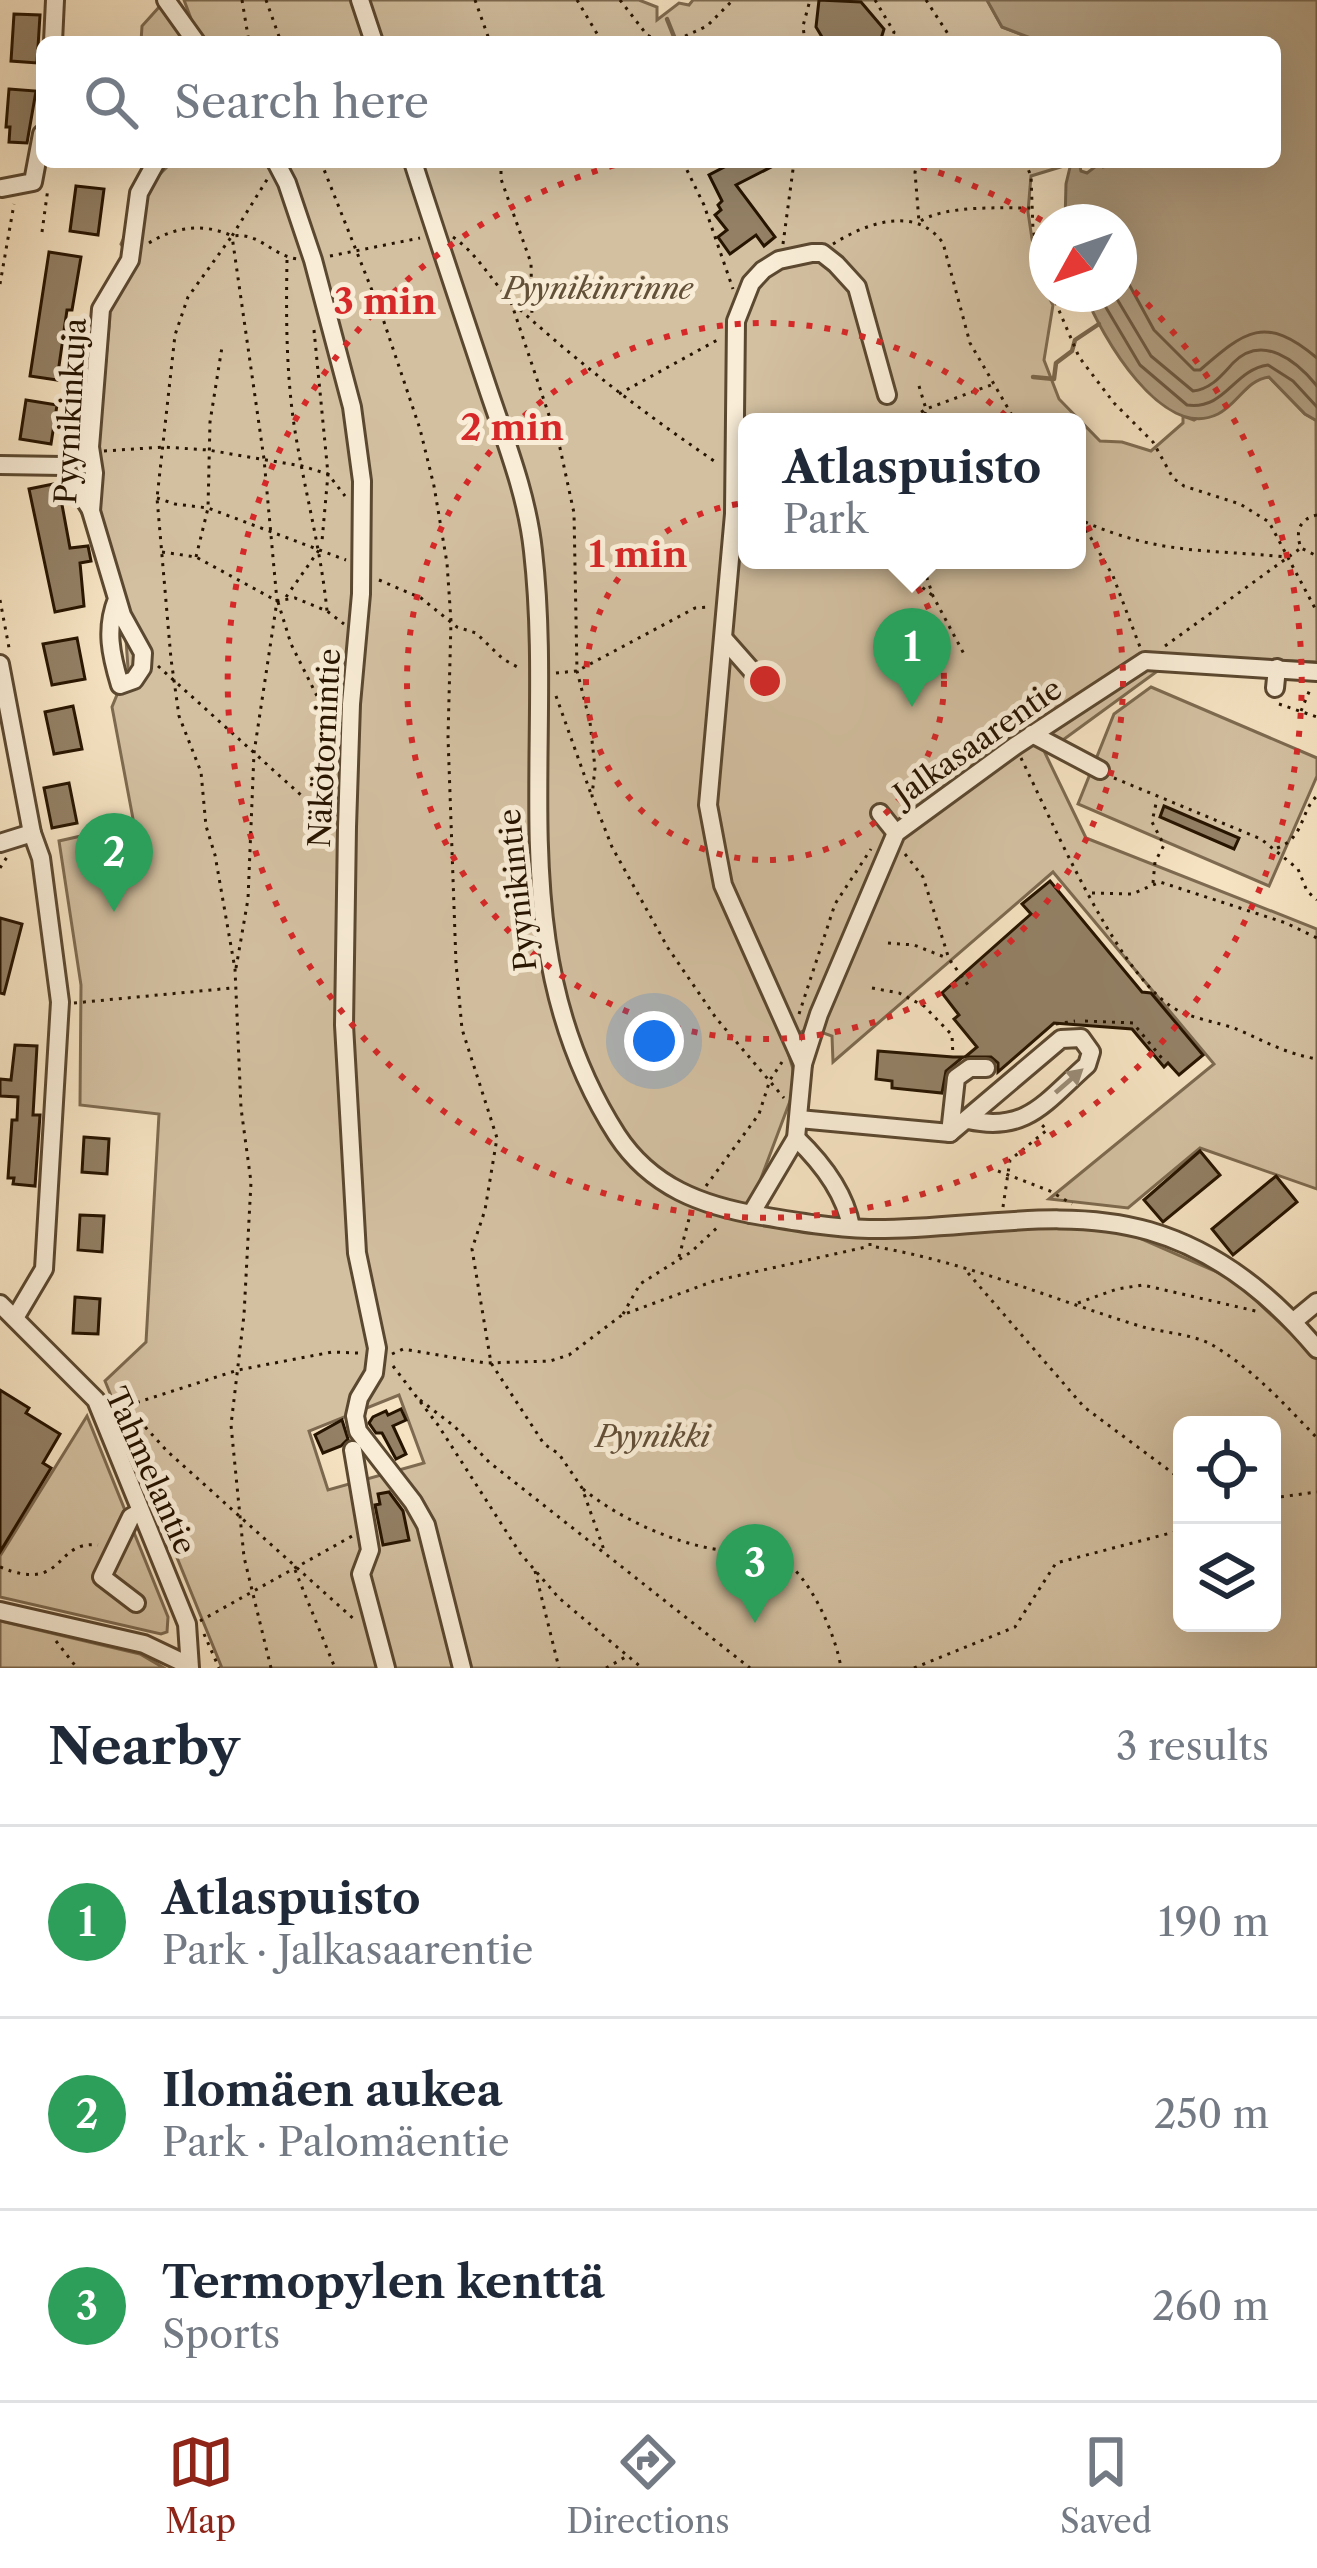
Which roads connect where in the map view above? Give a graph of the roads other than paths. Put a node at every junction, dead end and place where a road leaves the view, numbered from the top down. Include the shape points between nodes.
1 (55, 0) edge
2 (166, 0) edge
3 (361, 0) edge
4 (53, 36) edge
5 (192, 36) edge
6 (372, 36) edge
7 (36, 166) edge
8 (153, 168) edge
9 (279, 168) edge
10 (414, 168) edge
11 (1, 192) edge
12 (887, 395) dead end
13 (90, 447) junction
14 (0, 465) edge
15 (63, 466) junction
16 (91, 511) junction
17 (117, 598) junction
18 (724, 639) junction
19 (0, 664) edge
20 (1277, 668) junction
21 (1314, 679) edge
22 (761, 681) dead end
23 (1273, 694) road end
24 (1032, 734) junction
25 (1100, 770) road end
26 (880, 813) dead end
27 (32, 833) junction
28 (894, 837) junction
29 (0, 844) edge
30 (803, 1064) junction
31 (986, 1068) dead end
32 (968, 1120) junction
33 (798, 1128) junction
34 (950, 1132) junction
35 (751, 1214) junction
36 (851, 1228) junction
37 (1317, 1302) edge
38 (0, 1304) edge
39 (15, 1318) junction
40 (1294, 1321) junction
41 (1317, 1349) edge
42 (352, 1450) dead end
43 (140, 1512) junction
44 (136, 1604) dead end
45 (0, 1611) edge
46 (188, 1666) edge
47 (386, 1668) edge
48 (461, 1668) edge

1 - 4 street
2 - 5 street
3 - 6 street
7 - 11 street via 33,182
8 - 13 street, Pyynikinkuja via 139,193 130,260 101,309
9 - 48 street, Näkötornintie via 302,221 352,406 363,514 344,1025 357,1253 381,1353 355,1416 426,1525
10 - 35 street, Pyynikintie via 526,505 537,594 538,877 564,1018 631,1155 658,1182
12 - 18 street via 857,287 822,253 779,260 751,283 736,332
13 - 15 street
13 - 16 street, Pyynikinkuja
14 - 15 street
15 - 16 street
16 - 17 street, Pyynikinkuja
17 - 17 street, Pyynikinkuja via 110,652 120,686 134,680 143,653
18 - 22 street
18 - 30 street via 709,826 723,885
19 - 27 street
20 - 21 street
20 - 23 street
20 - 24 street, Jalkasaarentie via 1144,661
24 - 25 street
24 - 28 street, Jalkasaarentie
26 - 28 street
27 - 29 street
27 - 39 street via 60,1002 44,1269
28 - 30 street, Jalkasaarentie
30 - 33 street, Jalkasaarentie
31 - 34 street via 956,1078
32 -> 32 street via 1001,1126 1031,1112 1087,1065 1091,1052 1081,1038 1061,1039
32 - 34 street
33 - 34 street
33 - 35 street, Jalkasaarentie
33 - 36 street via 848,1208
35 - 36 street, Pyynikintie
36 - 40 street, Pyynikintie via 870,1238 1051,1220 1136,1228 1221,1262
37 - 40 street
38 - 39 street, Tahmelantie
39 - 43 street, Tahmelantie via 91,1393
40 - 41 street, Pyynikintie
42 - 47 street via 370,1550 361,1574
43 - 44 street via 102,1576
43 - 46 street, Tahmelantie via 187,1624
45 - 46 street via 144,1645

